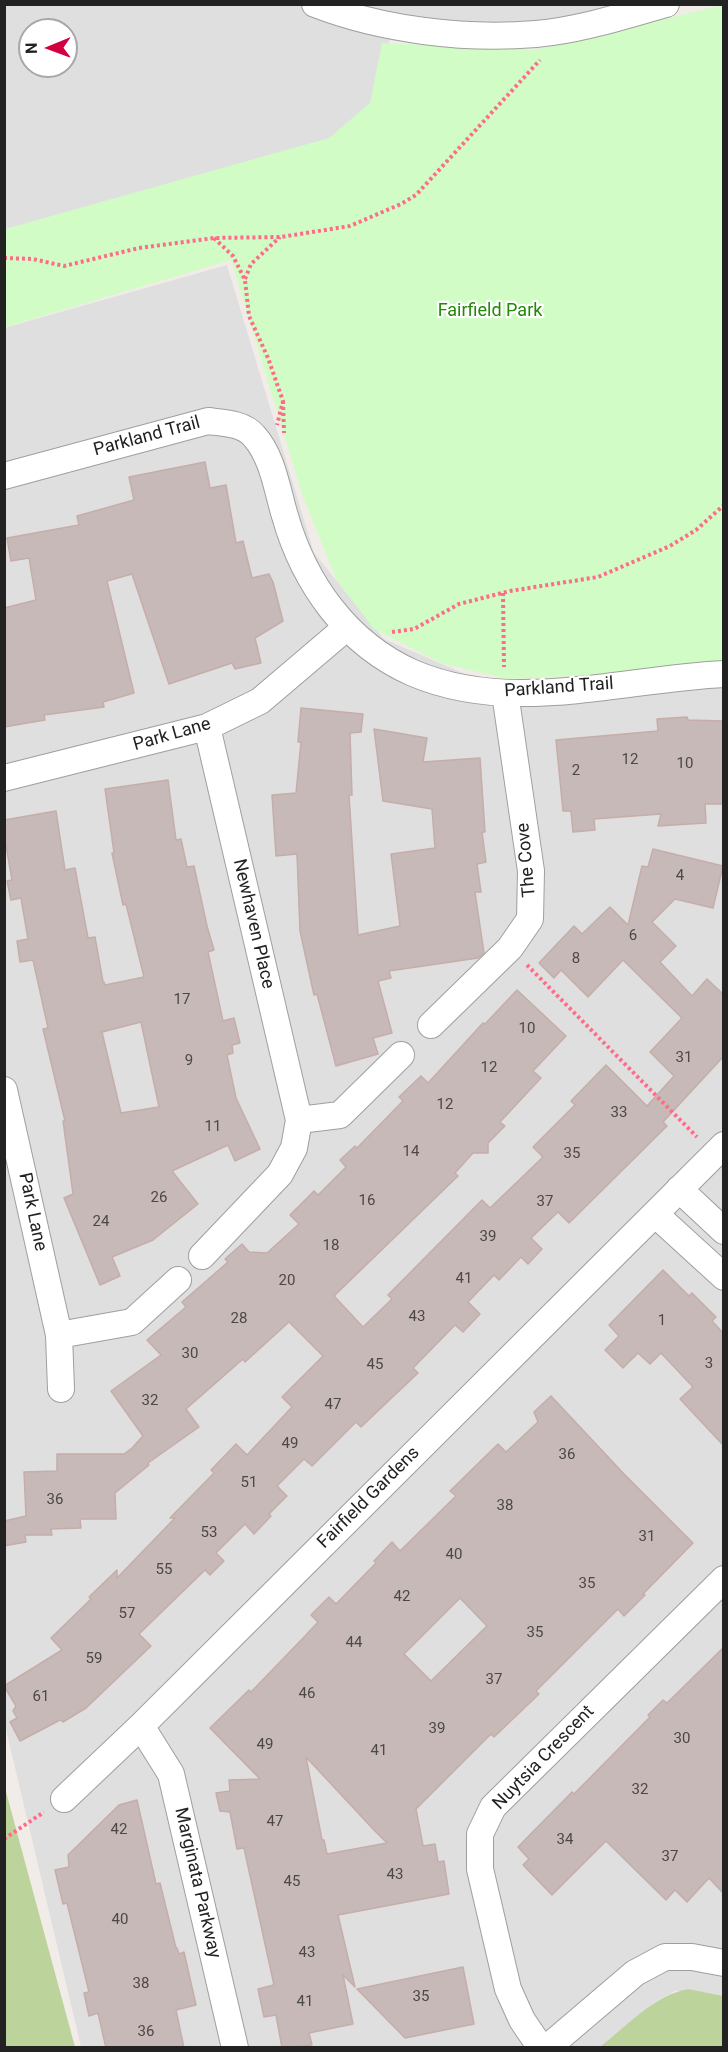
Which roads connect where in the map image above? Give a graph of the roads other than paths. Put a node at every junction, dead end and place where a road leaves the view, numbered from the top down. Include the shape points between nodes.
1 (315, 4) edge
2 (666, 4) edge
3 (4, 476) edge
4 (347, 627) junction
5 (723, 674) edge
6 (505, 693) junction
7 (207, 727) junction
8 (4, 778) edge
9 (431, 1026) dead end
10 (401, 1055) dead end
11 (4, 1090) edge
12 (299, 1120) junction
13 (719, 1150) edge
14 (679, 1189) junction
15 (655, 1214) junction
16 (723, 1231) edge
17 (202, 1257) dead end
18 (723, 1277) edge
19 (178, 1280) dead end
20 (59, 1335) junction
21 (61, 1389) dead end
22 (723, 1579) edge
23 (141, 1726) junction
24 (64, 1799) road end
25 (723, 1963) edge
26 (236, 2048) edge
27 (541, 2048) edge
28 (547, 2048) edge

1 - 2 street via 419,30 496,35 573,28
3 - 4 street, Parkland Trail via 208,421 234,424 253,435 268,457 290,534 316,590
4 - 6 street, Parkland Trail via 368,647 413,673 465,689
4 - 7 street, Park Lane via 260,701
5 - 6 street, Parkland Trail
6 - 9 street, The Cove via 531,871 531,920 510,948
7 - 8 street, Park Lane
7 - 12 street, Newhaven Place
10 - 12 street via 340,1116
11 - 20 street, Park Lane
12 - 17 street, Newhaven Place via 294,1148 280,1174
13 - 14 street, Fairfield Gardens
14 - 15 street, Fairfield Gardens
14 - 16 street
15 - 18 street
15 - 23 street, Fairfield Gardens
19 - 20 street via 132,1322
20 - 21 street, Park Lane
22 - 27 street, Nuytsia Crescent via 493,1807 480,1834 480,1869 508,1989
23 - 24 street, Fairfield Gardens
23 - 26 street, Marginata Parkway via 171,1774
25 - 28 street via 665,1957 635,1973

